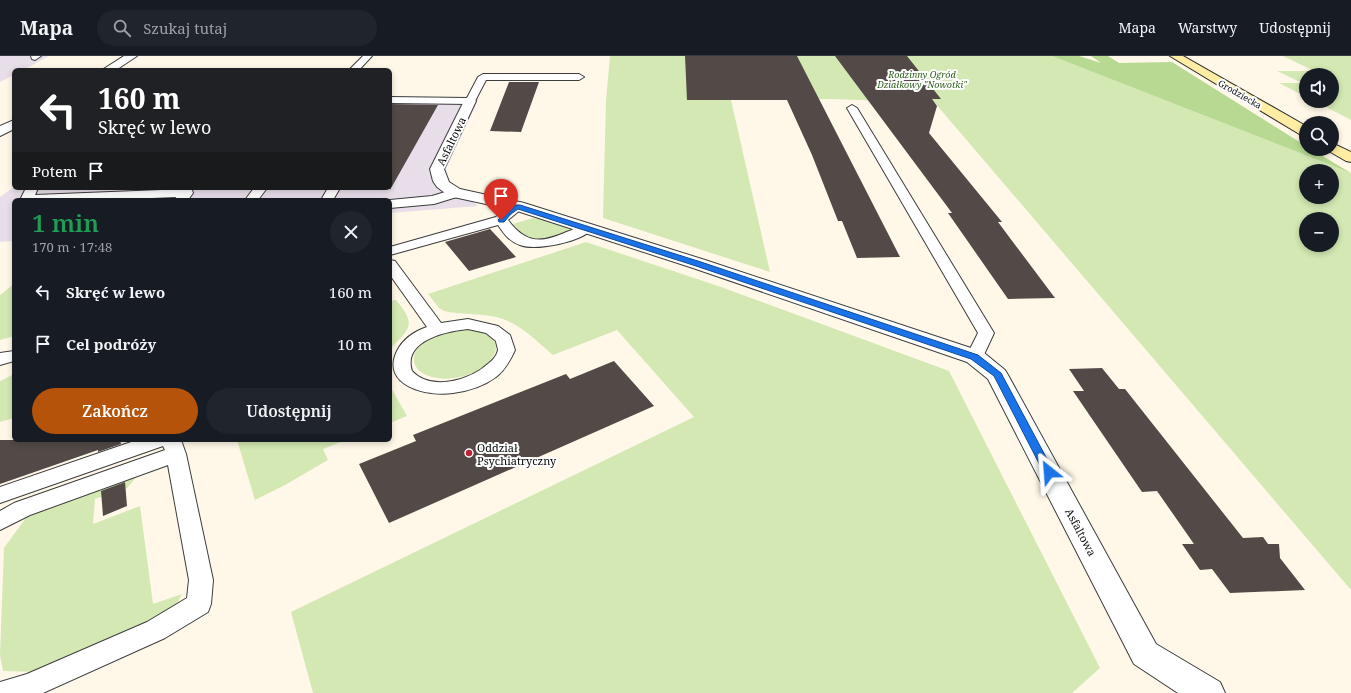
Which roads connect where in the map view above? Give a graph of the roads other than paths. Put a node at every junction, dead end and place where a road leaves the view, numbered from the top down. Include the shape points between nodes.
1 (132, 56) edge
2 (368, 56) edge
3 (1175, 56) edge
4 (111, 68) edge
5 (356, 68) edge
6 (579, 77) dead end
7 (392, 100) edge
8 (470, 101) junction
9 (852, 108) dead end
10 (12, 125) edge
11 (1299, 128) edge
12 (0, 132) edge
13 (1339, 151) edge
14 (1351, 158) edge
15 (259, 190) edge
16 (455, 193) junction
17 (53, 198) edge
18 (183, 198) edge
19 (253, 198) edge
20 (392, 204) edge
21 (518, 206) junction
22 (501, 220) junction
23 (586, 228) junction
24 (392, 250) edge
25 (392, 267) edge
26 (437, 329) junction
27 (12, 357) edge
28 (975, 357) junction
29 (0, 360) edge
30 (168, 445) edge
31 (0, 495) edge
32 (0, 520) edge
33 (5, 693) edge
34 (1208, 693) edge

1 - 4 street
2 - 5 lane
3 - 11 street, Grodziecka
6 - 8 lane via 483,77
7 - 8 lane
8 - 16 street, Asfaltowa via 437,169 446,189
9 - 28 lane via 986,333
10 - 12 street
13 - 14 street
15 - 19 lane
16 - 20 lane via 434,200
16 - 21 street, Asfaltowa
17 - 18 lane via 187,193
21 - 22 lane
21 - 23 street, Asfaltowa
22 - 23 lane via 519,240 534,244 577,234
22 - 24 lane
23 - 28 street, Asfaltowa
25 - 26 lane
26 - 26 lane via 411,344 404,354 401,363 404,373 411,381 440,388 474,383 500,366 506,356 507,346 502,337 488,328 468,324
27 - 29 lane
28 - 34 street, Asfaltowa via 997,375 1145,654
30 - 31 lane
30 - 32 lane
30 - 33 lane via 201,580 199,604 156,630 28,686

